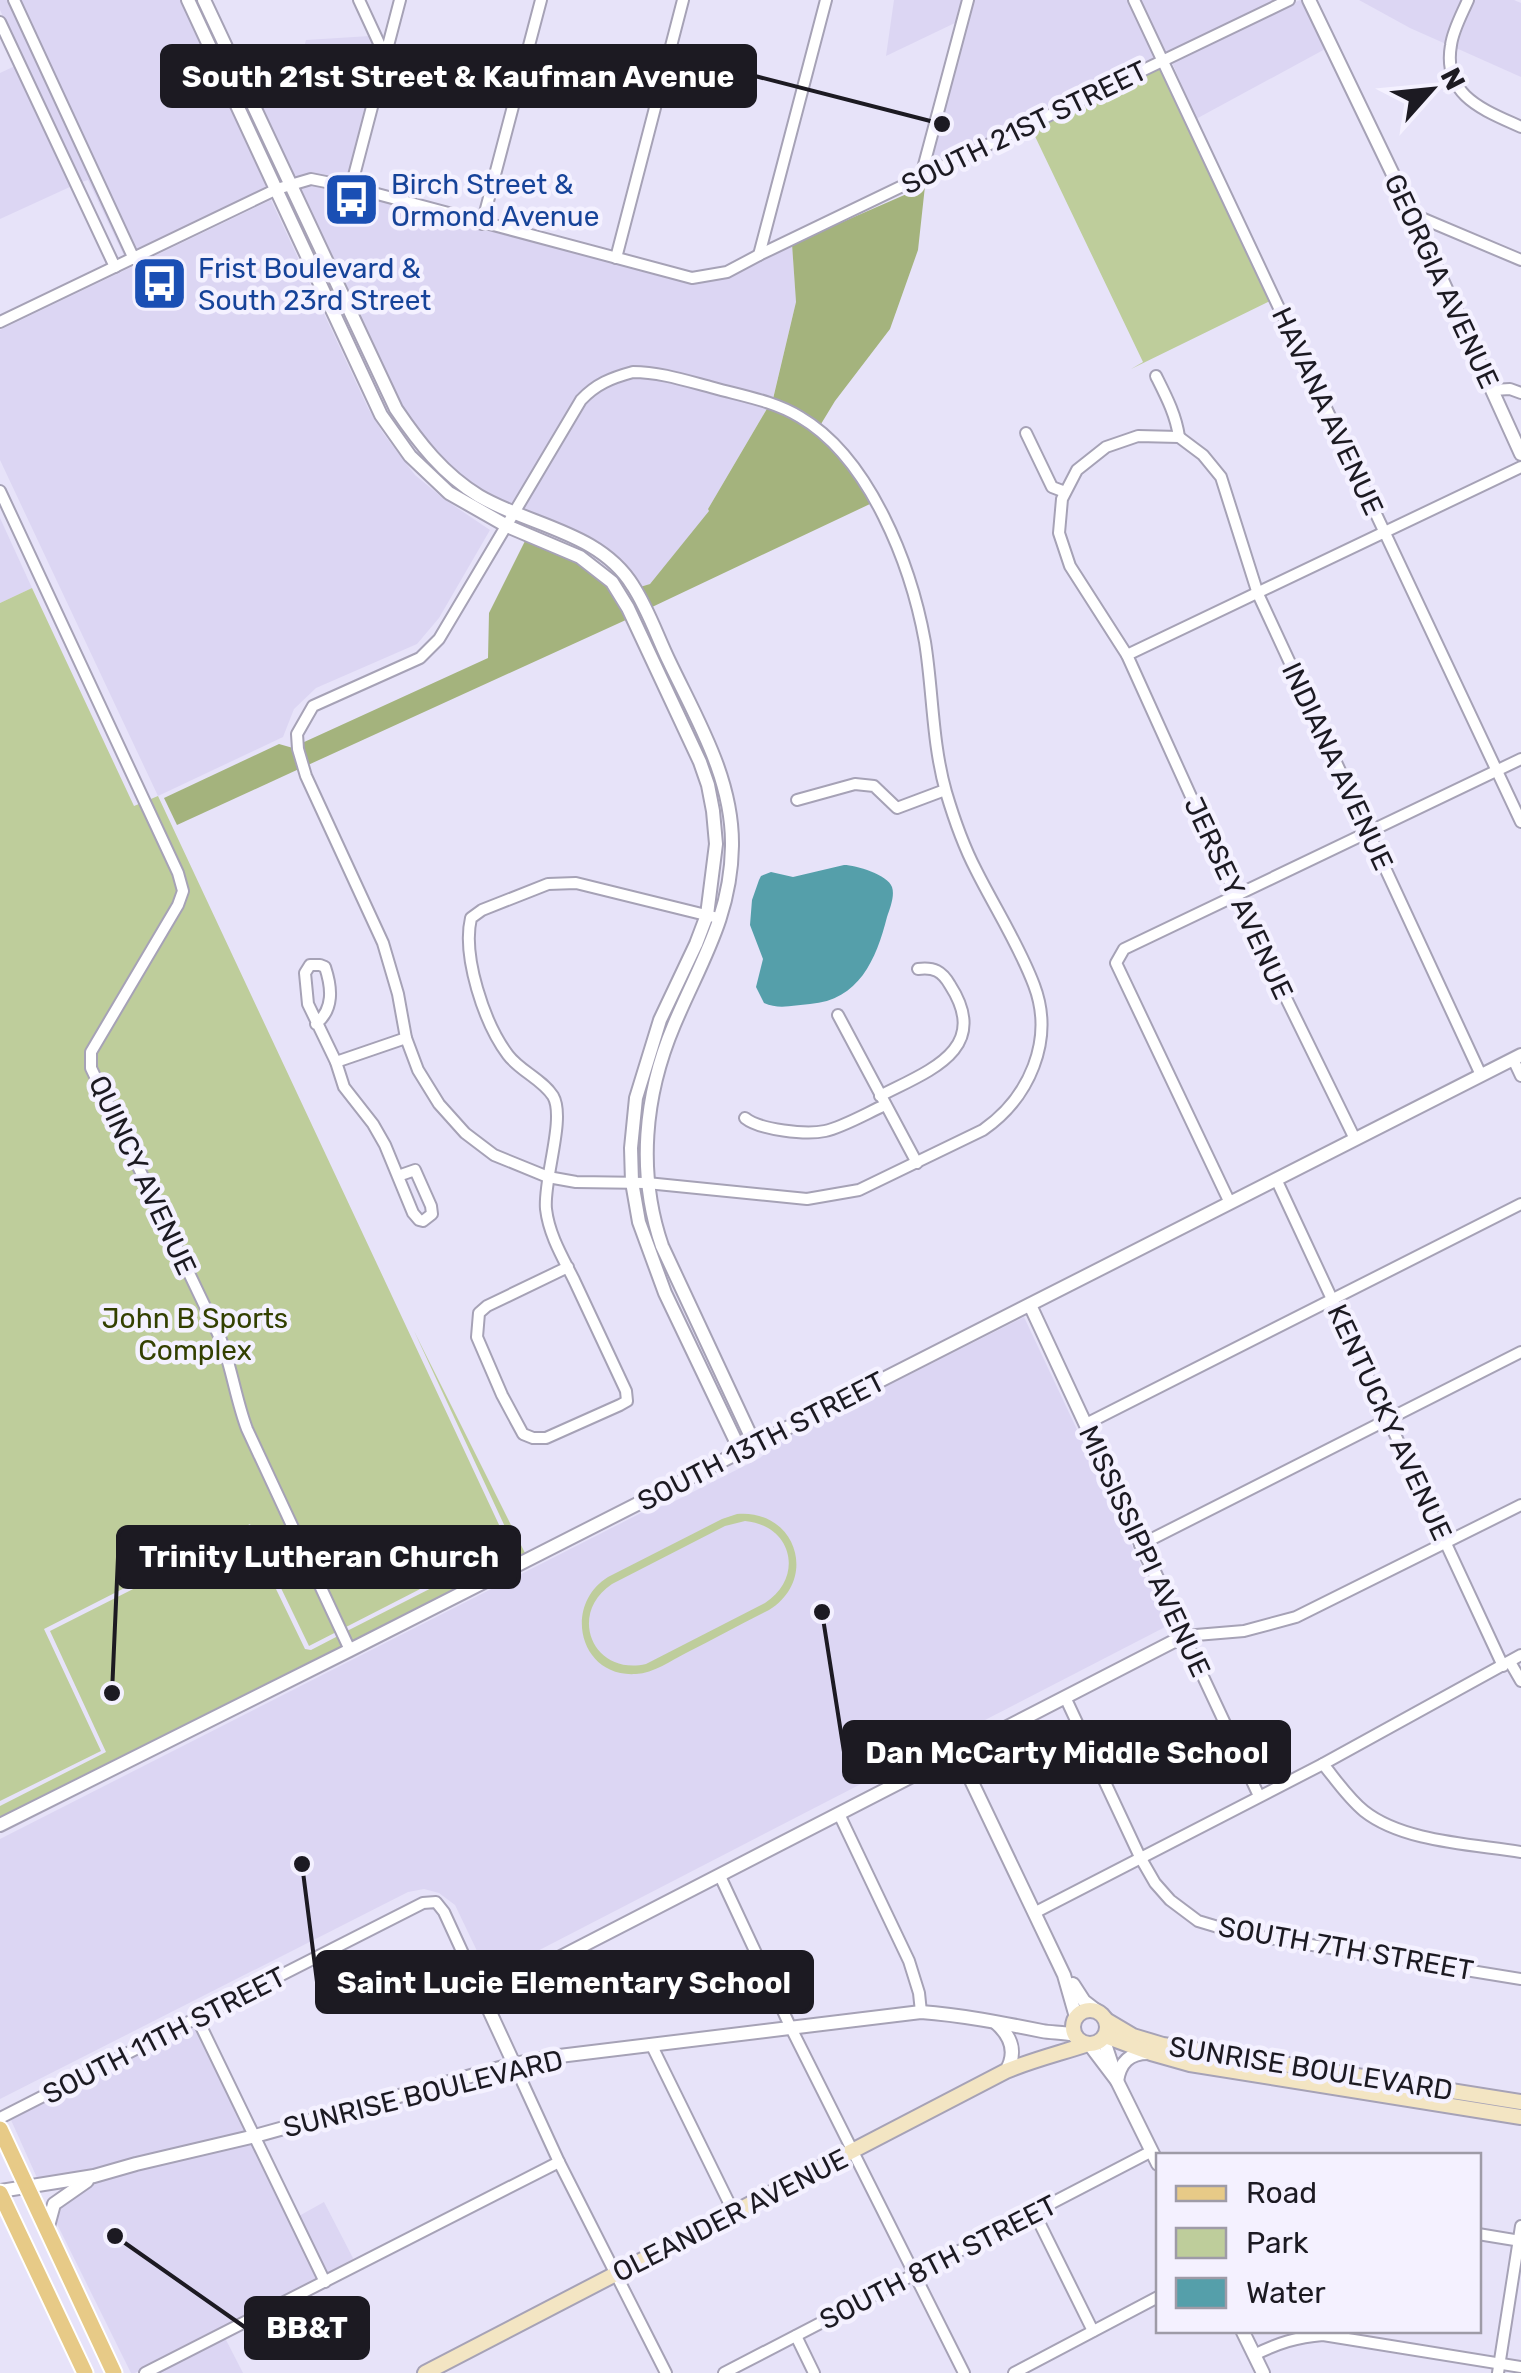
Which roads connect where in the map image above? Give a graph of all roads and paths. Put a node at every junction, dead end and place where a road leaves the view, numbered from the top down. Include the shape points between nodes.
1 (14, 0) edge
2 (188, 0) edge
3 (204, 0) edge
4 (359, 0) edge
5 (400, 0) edge
6 (540, 0) edge
7 (683, 0) edge
8 (826, 0) edge
9 (968, 0) edge
10 (1134, 0) edge
11 (1289, 0) edge
12 (1309, 0) edge
13 (1468, 0) edge
14 (0, 22) edge
15 (384, 54) junction
16 (1162, 60) junction
17 (1521, 126) edge
18 (921, 176) junction
19 (283, 187) junction
20 (351, 187) junction
21 (1412, 214) junction
22 (482, 224) junction
23 (758, 255) junction
24 (134, 258) junction
25 (616, 258) junction
26 (1521, 260) edge
27 (115, 267) junction
28 (0, 322) edge
29 (1156, 376) dead end
30 (1493, 390) junction
31 (1521, 394) edge
32 (396, 409) junction
33 (381, 414) junction
34 (1026, 433) dead end
35 (1179, 438) junction
36 (416, 451) junction
37 (1521, 454) edge
38 (1521, 466) edge
39 (458, 480) junction
40 (0, 491) edge
41 (1065, 492) junction
42 (449, 493) junction
43 (516, 512) junction
44 (506, 526) junction
45 (1385, 533) junction
46 (611, 559) junction
47 (600, 570) junction
48 (1258, 594) junction
49 (653, 645) junction
50 (1127, 656) junction
51 (1521, 759) edge
52 (1497, 771) junction
53 (945, 790) junction
54 (797, 800) dead end
55 (1521, 822) edge
56 (1368, 832) junction
57 (1236, 896) junction
58 (706, 915) junction
59 (721, 919) junction
60 (918, 970) dead end
61 (838, 1015) dead end
62 (316, 1024) junction
63 (406, 1038) junction
64 (1517, 1057) edge
65 (336, 1062) junction
66 (1481, 1075) junction
67 (1521, 1076) edge
68 (883, 1100) junction
69 (745, 1118) dead end
70 (1355, 1139) junction
71 (917, 1163) junction
72 (398, 1176) junction
73 (548, 1177) junction
74 (1276, 1179) junction
75 (632, 1182) junction
76 (647, 1183) junction
77 (1230, 1203) junction
78 (1521, 1204) edge
79 (568, 1267) junction
80 (679, 1286) junction
81 (665, 1293) junction
82 (1333, 1300) junction
83 (1030, 1305) junction
84 (1521, 1352) edge
85 (721, 1374) junction
86 (707, 1380) junction
87 (1389, 1420) junction
88 (1086, 1424) junction
89 (754, 1443) junction
90 (740, 1450) junction
91 (1521, 1505) edge
92 (1446, 1542) junction
93 (1140, 1545) junction
94 (1184, 1636) junction
95 (350, 1650) junction
96 (1512, 1661) edge
97 (1521, 1681) edge
98 (1065, 1697) junction
99 (958, 1753) junction
100 (1324, 1764) junction
101 (1259, 1796) junction
102 (839, 1814) junction
103 (0, 1825) edge
104 (1521, 1852) edge
105 (1140, 1857) junction
106 (720, 1876) junction
107 (1034, 1913) junction
108 (1064, 1975) junction
109 (1521, 1979) edge
110 (483, 1997) junction
111 (921, 2012) junction
112 (197, 2018) junction
113 (996, 2023) junction
114 (790, 2026) junction
115 (1089, 2030) junction
116 (650, 2044) junction
117 (1151, 2053) junction
118 (514, 2064) junction
119 (1006, 2072) junction
120 (1117, 2081) junction
121 (1521, 2102) edge
122 (1521, 2117) edge
123 (0, 2118) edge
124 (0, 2128) edge
125 (254, 2136) junction
126 (854, 2152) junction
127 (1155, 2157) edge
128 (559, 2162) junction
129 (94, 2176) junction
130 (27, 2186) junction
131 (0, 2192) edge
132 (734, 2212) junction
133 (1034, 2212) junction
134 (1521, 2226) edge
135 (47, 2230) junction
136 (1481, 2234) edge
137 (1520, 2241) edge
138 (616, 2274) junction
139 (916, 2274) junction
140 (326, 2282) junction
141 (1156, 2298) edge
142 (1093, 2331) junction
143 (1243, 2333) edge
144 (796, 2336) junction
145 (1254, 2355) junction
146 (1521, 2367) edge
147 (1499, 2368) edge
148 (85, 2373) edge
149 (114, 2373) edge
150 (145, 2373) edge
151 (425, 2373) edge
152 (666, 2373) edge
153 (724, 2373) edge
154 (814, 2373) edge
155 (964, 2373) edge
156 (1014, 2373) edge
157 (1263, 2373) edge

1 - 24 street
2 - 19 street
3 - 19 street
4 - 15 street
5 - 15 street
6 - 22 street
7 - 25 street
8 - 23 street
9 - 18 street
10 - 16 street, HAVANA AVENUE
11 - 16 street, SOUTH 21ST STREET
12 - 21 street, GEORGIA AVENUE
13 - 17 street via 1451,44 1453,74 1478,107
14 - 27 street
15 - 20 street
16 - 18 street, SOUTH 21ST STREET
16 - 45 street, HAVANA AVENUE
18 - 23 street, SOUTH 21ST STREET
19 - 20 street, SOUTH 21ST STREET via 312,179
19 - 24 street
19 - 32 street
19 - 33 street
20 - 22 street, SOUTH 21ST STREET
21 - 26 street
21 - 30 street, GEORGIA AVENUE
22 - 25 street, SOUTH 21ST STREET
23 - 25 street, SOUTH 21ST STREET via 727,272 692,278
24 - 27 street
27 - 28 street
29 - 35 street
30 - 31 street
30 - 37 street, GEORGIA AVENUE
32 - 33 street
32 - 36 street
33 - 36 street
34 - 41 street via 1052,486
35 - 41 street via 1138,436 1106,446 1077,470
35 - 48 street, INDIANA AVENUE via 1221,477
36 - 39 street
36 - 42 street
38 - 45 street
39 - 42 street
39 - 43 street
40 - 95 street, QUINCY AVENUE via 182,891 91,1052 91,1068 221,1340 247,1430
41 - 50 street via 1059,533 1070,566
42 - 44 street
43 - 44 street
43 - 46 street
43 - 53 street via 581,400 612,378 652,372 797,414 843,451 862,477 903,564 924,641
44 - 47 street
44 - 63 street via 450,622 420,658 313,706 297,734 306,776 383,943
45 - 48 street
45 - 52 street, HAVANA AVENUE
46 - 47 street
46 - 49 street via 633,586
47 - 49 street
48 - 50 street
48 - 56 street, INDIANA AVENUE
49 - 58 street via 714,811
49 - 59 street via 723,782 732,844
50 - 57 street, JERSEY AVENUE
51 - 52 street
52 - 55 street, HAVANA AVENUE
52 - 56 street
53 - 54 street via 897,808 874,786 855,784
53 - 71 street via 974,867 1035,987 1040,1045 1023,1092 999,1118
56 - 57 street
56 - 66 street, INDIANA AVENUE
57 - 70 street, JERSEY AVENUE
57 - 77 street via 1124,949 1116,962
58 - 59 street
58 - 73 street via 576,884 548,884 471,918 467,934 477,989 495,1033 558,1109
58 - 75 street via 660,1020 636,1098
59 - 76 street via 650,1099
60 - 68 street via 943,973 964,1014 964,1031 946,1060
61 - 68 street
62 - 62 street via 330,1007 330,982 320,965 305,973
62 - 65 street
63 - 65 street
63 - 73 street via 418,1070 465,1134 494,1155
64 - 66 street, SOUTH 13TH STREET
64 - 67 street
65 - 72 street
66 - 70 street, SOUTH 13TH STREET
68 - 69 street via 824,1131 778,1130
68 - 71 street
70 - 74 street, SOUTH 13TH STREET
71 - 76 street via 859,1190 807,1198
72 - 72 street via 413,1214 427,1219 431,1206 415,1170
73 - 75 street
73 - 79 street via 546,1208
74 - 77 street, SOUTH 13TH STREET
74 - 82 street, KENTUCKY AVENUE
75 - 76 street
75 - 81 street
76 - 80 street
77 - 83 street, SOUTH 13TH STREET
78 - 82 street
79 - 79 street via 627,1401 534,1438 523,1434 502,1395 477,1323 487,1306
80 - 81 street
80 - 85 street
81 - 86 street
82 - 87 street, KENTUCKY AVENUE
82 - 88 street
83 - 88 street, MISSISSIPPI AVENUE
83 - 89 street, SOUTH 13TH STREET
84 - 87 street
85 - 86 street
85 - 89 street
86 - 90 street
87 - 92 street, KENTUCKY AVENUE
87 - 93 street
88 - 93 street, MISSISSIPPI AVENUE
89 - 90 street, SOUTH 13TH STREET
90 - 95 street, SOUTH 13TH STREET
91 - 92 street
92 - 94 street via 1296,1616 1244,1631
92 - 96 street, KENTUCKY AVENUE
93 - 94 street, MISSISSIPPI AVENUE
94 - 98 street
94 - 101 street, MISSISSIPPI AVENUE
95 - 103 street, SOUTH 13TH STREET
96 - 97 street
96 - 100 street
98 - 99 street
98 - 105 street, SOUTH 7TH STREET
99 - 102 street
99 - 107 street
100 - 101 street
100 - 104 street via 1364,1811 1386,1825
101 - 105 street
102 - 106 street
102 - 111 street via 909,1962
105 - 107 street
105 - 109 street, SOUTH 7TH STREET via 1170,1900 1198,1921 1238,1934
106 - 110 street
106 - 114 street
107 - 108 street
108 - 115 street
108 - 115 street via 1084,2000
110 - 112 street, SOUTH 11TH STREET via 436,1902
110 - 118 street
111 - 113 street, SUNRISE BOULEVARD
111 - 114 street, SUNRISE BOULEVARD
112 - 123 street, SOUTH 11TH STREET
112 - 125 street
113 - 115 street, SUNRISE BOULEVARD
113 - 119 street via 1012,2047
114 - 116 street, SUNRISE BOULEVARD
114 - 126 street
115 - 117 main road, SUNRISE BOULEVARD
115 - 119 main road, OLEANDER AVENUE
115 - 120 street
115 - 121 main road, SUNRISE BOULEVARD
116 - 118 street, SUNRISE BOULEVARD
116 - 132 street
117 - 120 street via 1126,2059
117 - 122 main road, SUNRISE BOULEVARD
118 - 125 street, SUNRISE BOULEVARD
118 - 128 street
119 - 126 main road, OLEANDER AVENUE
120 - 127 street
124 - 130 main road
125 - 129 street, SUNRISE BOULEVARD
125 - 140 street
126 - 132 main road, OLEANDER AVENUE
126 - 139 street
127 - 133 street, SOUTH 8TH STREET
128 - 138 street
128 - 140 street
129 - 130 street, SUNRISE BOULEVARD
129 - 135 street via 54,2204
130 - 131 street, SUNRISE BOULEVARD
130 - 135 main road
131 - 148 main road
132 - 138 main road, OLEANDER AVENUE
133 - 139 street, SOUTH 8TH STREET
133 - 142 street
134 - 137 street
135 - 149 main road
136 - 137 street
137 - 147 street
138 - 151 main road, OLEANDER AVENUE
138 - 152 street
139 - 144 street, SOUTH 8TH STREET
139 - 155 street
140 - 150 street
141 - 142 street
142 - 156 street
143 - 145 street
144 - 153 street, SOUTH 8TH STREET
144 - 154 street
145 - 147 street via 1298,2337 1323,2335
145 - 157 street
146 - 147 street

